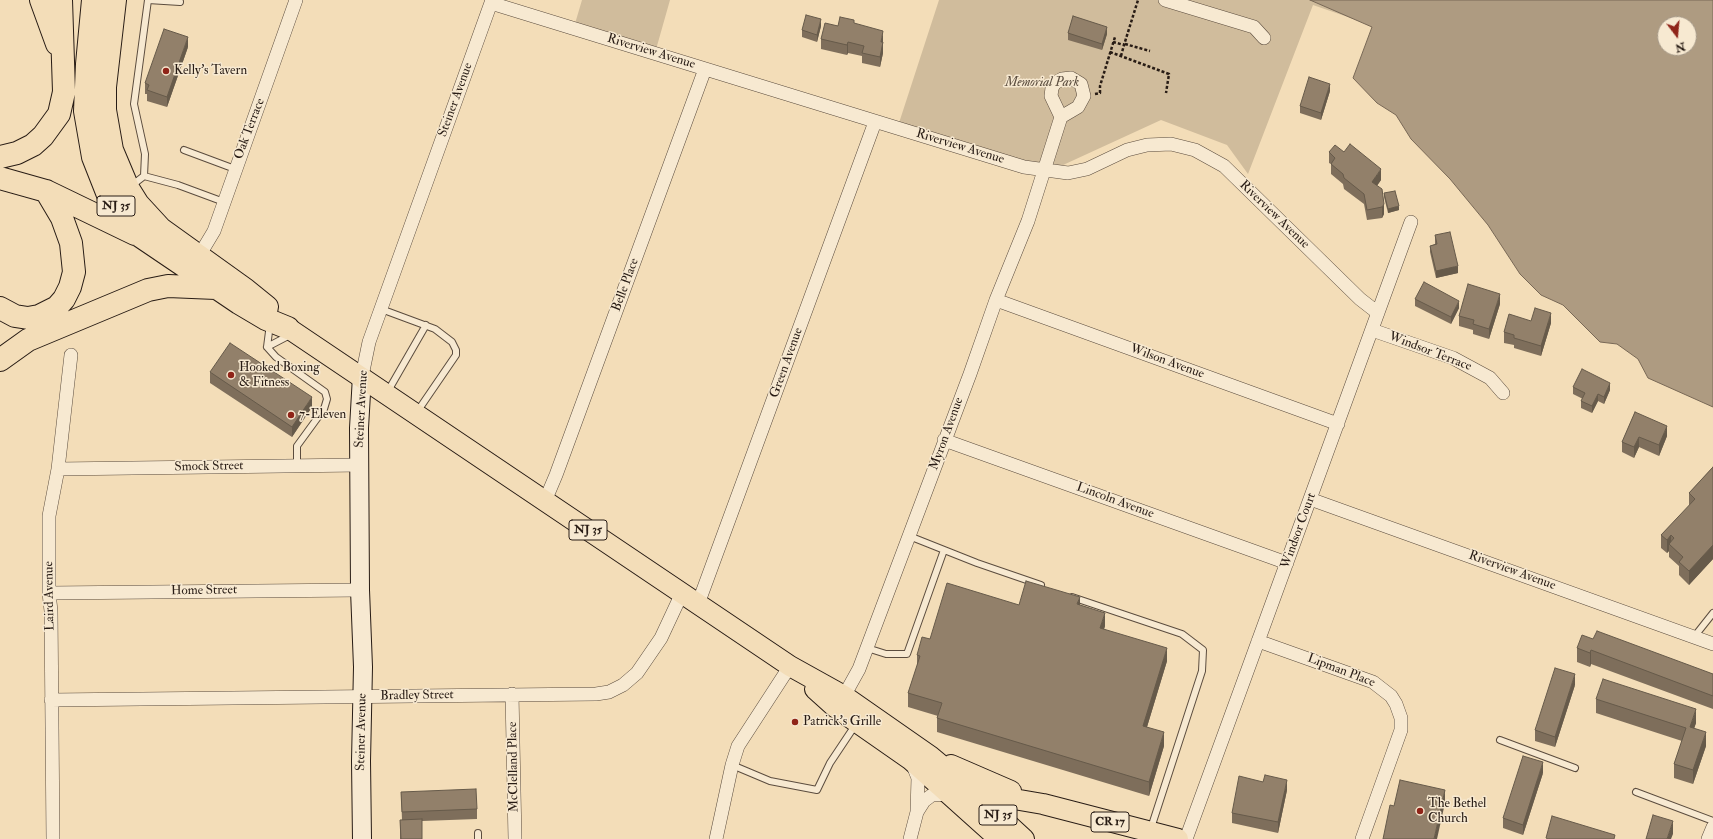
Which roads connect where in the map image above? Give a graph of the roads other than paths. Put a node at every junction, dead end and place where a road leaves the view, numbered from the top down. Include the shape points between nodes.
1 (41, 0) edge
2 (61, 0) edge
3 (93, 0) edge
4 (115, 0) edge
5 (148, 0) edge
6 (296, 0) edge
7 (1164, 0) edge
8 (180, 2) dead end
9 (491, 2) edge
10 (1264, 38) dead end
11 (63, 59) junction
12 (705, 69) junction
13 (1061, 117) junction
14 (875, 122) junction
15 (184, 150) dead end
16 (5, 156) edge
17 (235, 169) junction
18 (1045, 170) junction
19 (0, 178) edge
20 (136, 182) junction
21 (46, 191) junction
22 (224, 202) junction
23 (1411, 222) dead end
24 (137, 234) junction
25 (199, 256) junction
26 (216, 288) junction
27 (996, 300) junction
28 (0, 308) edge
29 (381, 309) junction
30 (1378, 314) junction
31 (426, 325) junction
32 (284, 327) junction
33 (1372, 330) junction
34 (267, 347) junction
35 (71, 355) dead end
36 (0, 360) edge
37 (362, 376) junction
38 (1503, 392) dead end
39 (387, 393) junction
40 (416, 413) junction
41 (1338, 424) junction
42 (944, 440) junction
43 (359, 465) junction
44 (297, 466) junction
45 (58, 469) junction
46 (1310, 499) junction
47 (544, 501) junction
48 (909, 536) junction
49 (944, 550) junction
50 (1287, 563) junction
51 (1046, 587) edge
52 (360, 590) junction
53 (49, 593) junction
54 (1068, 595) edge
55 (690, 599) junction
56 (1713, 613) edge
57 (1694, 637) junction
58 (1258, 641) junction
59 (1713, 644) edge
60 (867, 648) junction
61 (790, 666) junction
62 (512, 694) junction
63 (362, 696) junction
64 (844, 696) junction
65 (51, 700) junction
66 (857, 723) junction
67 (1500, 740) dead end
68 (930, 756) junction
69 (911, 760) junction
70 (732, 765) junction
71 (1575, 768) dead end
72 (973, 792) junction
73 (1636, 792) dead end
74 (949, 794) junction
75 (1043, 804) junction
76 (917, 812) junction
77 (1713, 821) edge
78 (1713, 827) edge
79 (1150, 832) junction
80 (53, 839) edge
81 (362, 839) edge
82 (515, 839) edge
83 (716, 839) edge
84 (910, 839) edge
85 (999, 839) edge
86 (1024, 839) edge
87 (1178, 839) edge
88 (1186, 839) edge
89 (1362, 839) edge
90 (1708, 839) edge

1 - 11 highway
2 - 11 highway
3 - 24 highway, NJ 35 via 85,90 87,132 105,190
4 - 20 highway, NJ 35 via 105,87 105,110 112,150
5 - 8 lane
5 - 20 lane via 134,104 145,154
6 - 17 street, Oak Terrace
7 - 10 street via 1254,27
9 - 12 street, Riverview Avenue
9 - 29 street, Steiner Avenue
11 - 16 highway via 63,101 56,119 44,136 33,145
12 - 14 street, Riverview Avenue
12 - 47 street, Belle Place via 559,467
13 - 13 street via 1078,107 1084,96 1084,89 1071,78 1062,79 1052,88 1051,96
13 - 18 street, Myron Avenue
14 - 18 street, Riverview Avenue via 1024,167
14 - 55 street, Green Avenue
15 - 17 lane
17 - 22 street, Oak Terrace
18 - 27 street, Myron Avenue
18 - 30 street, Riverview Avenue via 1068,173 1088,169 1127,150 1147,145 1171,144 1195,150 1224,166 1360,300
19 - 21 highway
20 - 22 lane via 178,185
20 - 25 highway, NJ 35 via 138,204 161,229
21 - 24 highway
21 - 28 highway via 62,218 71,243 74,272 70,287 57,307 39,316 15,316
22 - 25 street, Oak Terrace via 214,231
23 - 30 street, Windsor Court
24 - 26 highway, NJ 35
25 - 32 highway, NJ 35 via 246,290
26 - 32 highway, NJ 35
26 - 36 highway via 168,286 148,290 28,340
27 - 41 street, Wilson Avenue
27 - 42 street, Myron Avenue
29 - 31 lane
29 - 37 street, Steiner Avenue via 369,342
30 - 33 street, Windsor Court
31 - 39 lane
31 - 40 lane via 452,342 456,355
32 - 34 lane
32 - 34 lane
32 - 37 main road, NJ 35
33 - 38 street, Windsor Terrace via 1453,358 1490,378
33 - 41 street, Windsor Court
34 - 44 lane via 276,357 325,392 327,398 324,409 297,446
35 - 45 street, Laird Avenue
37 - 39 main road, NJ 35
37 - 43 street, Steiner Avenue
39 - 40 main road, NJ 35
40 - 47 main road, NJ 35
41 - 46 street, Windsor Court
42 - 48 street, Myron Avenue
42 - 50 street, Lincoln Avenue
43 - 44 street, Smock Street
43 - 52 street, Steiner Avenue
44 - 45 street, Smock Street
45 - 53 street, Laird Avenue via 49,516
46 - 50 street, Windsor Court
46 - 57 street, Riverview Avenue
47 - 55 main road, NJ 35
48 - 49 lane
48 - 60 street, Myron Avenue
49 - 51 lane
49 - 60 lane via 907,654 886,654
50 - 58 street, Windsor Court
52 - 53 street, Home Street
52 - 63 street, Steiner Avenue
53 - 65 street, Laird Avenue
54 - 79 lane via 1182,634 1203,650 1202,671
55 - 61 main road, NJ 35
55 - 62 street, Bradley Street via 637,674 623,686 596,694
56 - 57 lane
57 - 59 street, Riverview Avenue
58 - 88 street, Windsor Court
58 - 89 street, Lipman Place via 1373,682 1391,696 1396,704 1401,718 1401,730
60 - 64 street, Myron Avenue
61 - 64 main road, NJ 35
61 - 66 main road, NJ 35 via 835,707
61 - 70 street via 743,736
62 - 63 street, Bradley Street
62 - 82 street, McClelland Place
63 - 65 street, Bradley Street
63 - 81 street, Steiner Avenue
64 - 68 main road, NJ 35
65 - 80 street, Laird Avenue
66 - 69 main road, NJ 35
66 - 70 lane via 830,763 817,790 770,781
67 - 71 lane
68 - 72 main road, NJ 35
68 - 75 main road, CR 17
69 - 72 main road, CR 17 via 952,784
69 - 74 main road, NJ 35
69 - 76 street via 918,778
70 - 83 street
72 - 75 main road, CR 17
72 - 86 main road, NJ 35
73 - 77 lane
74 - 76 street via 932,795 924,801
74 - 85 main road, NJ 35
75 - 79 main road, CR 17 via 1126,828
76 - 84 street
78 - 90 street
79 - 87 main road, CR 17

